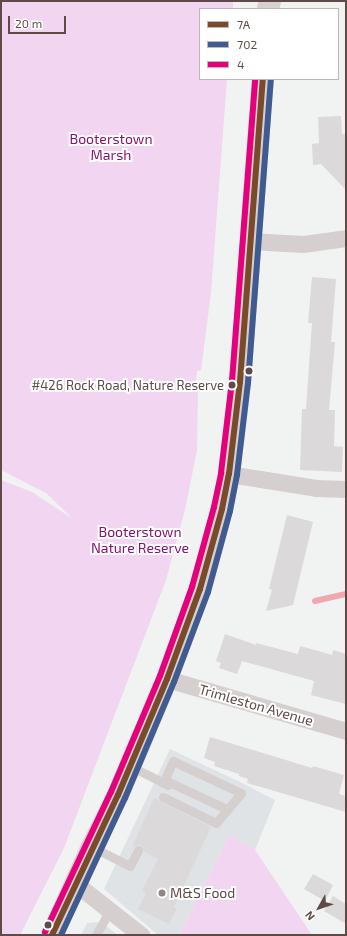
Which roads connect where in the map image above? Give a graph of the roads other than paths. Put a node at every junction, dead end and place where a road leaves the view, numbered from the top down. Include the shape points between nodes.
1 (263, 80) edge
2 (346, 238) edge
3 (250, 241) junction
4 (229, 474) junction
5 (346, 489) edge
6 (167, 679) junction
7 (346, 730) edge
8 (130, 766) junction
9 (166, 784) junction
10 (227, 810) junction
11 (92, 847) junction
12 (138, 850) dead end
13 (76, 884) junction
14 (110, 910) junction
15 (52, 935) edge
16 (96, 935) edge
17 (141, 935) edge

1 - 3 main road
2 - 3 street via 303,244
3 - 4 main road via 240,382
4 - 5 street via 316,488
4 - 6 main road via 200,589
6 - 7 street, Trimleston Avenue
6 - 8 main road
8 - 9 lane
8 - 11 main road
9 - 10 lane via 170,782
9 - 10 lane via 162,799 216,823
9 - 10 lane via 172,761 241,793
11 - 12 lane via 130,866
11 - 13 main road
13 - 14 street
13 - 15 main road
14 - 16 lane
14 - 17 street

